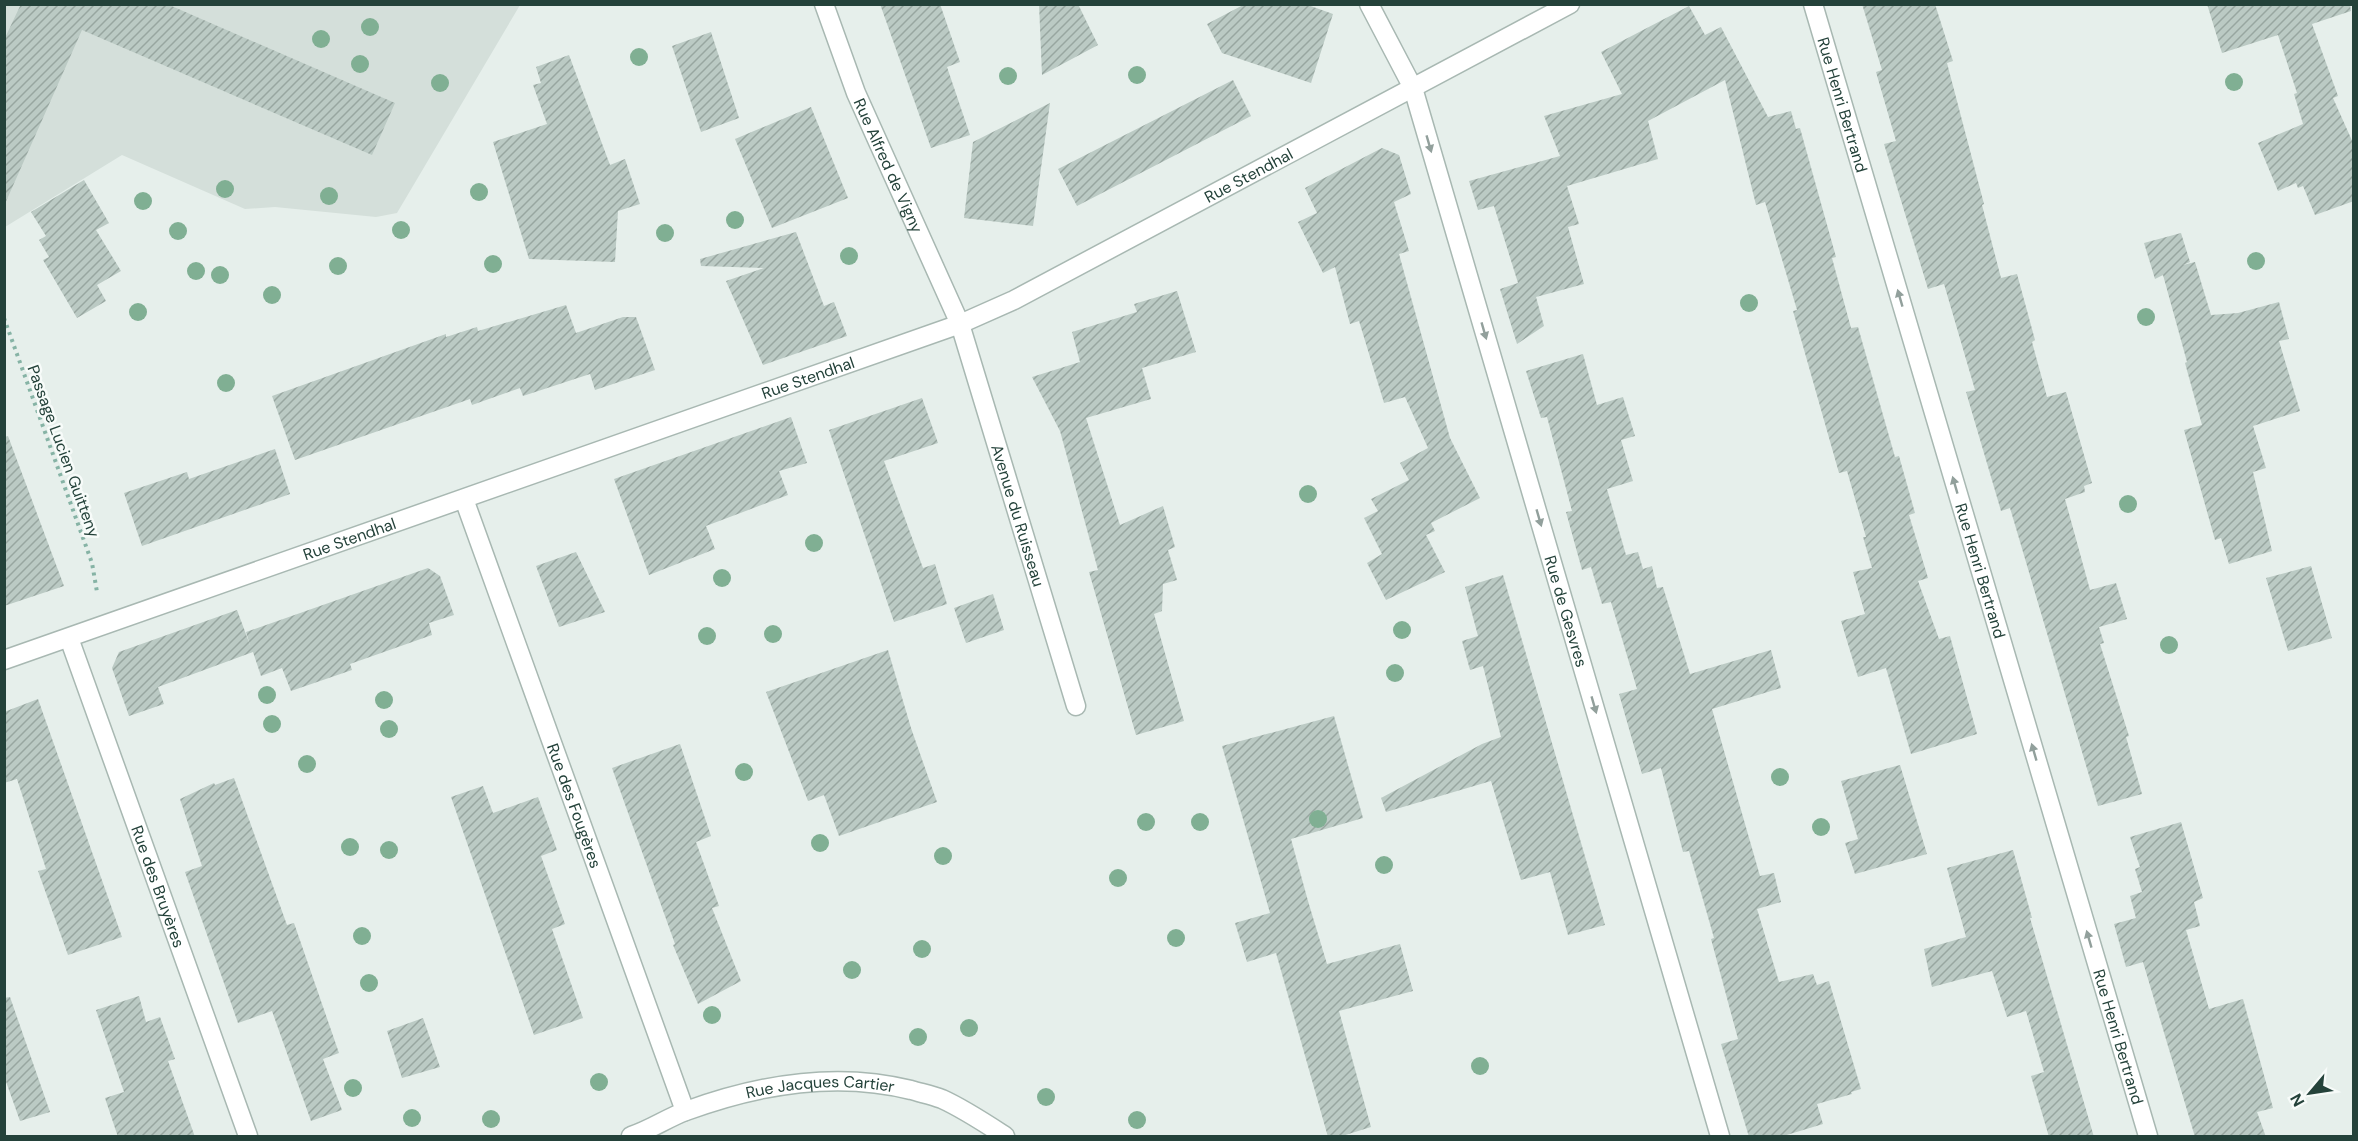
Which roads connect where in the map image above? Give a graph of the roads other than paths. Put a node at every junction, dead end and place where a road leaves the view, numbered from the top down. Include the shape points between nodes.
1 (824, 4) edge
2 (1369, 4) edge
3 (1570, 4) edge
4 (1813, 4) edge
5 (1413, 88) junction
6 (960, 324) junction
7 (464, 499) junction
8 (69, 638) junction
9 (4, 660) edge
10 (1076, 706) dead end
11 (685, 1112) junction
12 (248, 1137) edge
13 (631, 1137) edge
14 (1005, 1137) edge
15 (1720, 1137) edge
16 (2148, 1137) edge

1 - 6 street, Rue Alfred de Vigny via 855,93
2 - 5 street, Rue de Gesvres
3 - 5 street, Rue Stendhal
16 -> 4 street, Rue Henri Bertrand
5 - 6 street, Rue Stendhal via 1014,300
5 -> 15 street, Rue de Gesvres
6 - 7 street, Rue Stendhal
6 - 10 street, Avenue du Ruisseau
7 - 8 street, Rue Stendhal
7 - 11 street, Rue des Fougères
8 - 9 street, Rue Stendhal
8 - 12 street, Rue des Bruyères
11 - 13 street, Rue Jacques Cartier
11 - 14 street, Rue Jacques Cartier via 770,1087 856,1080 940,1098

